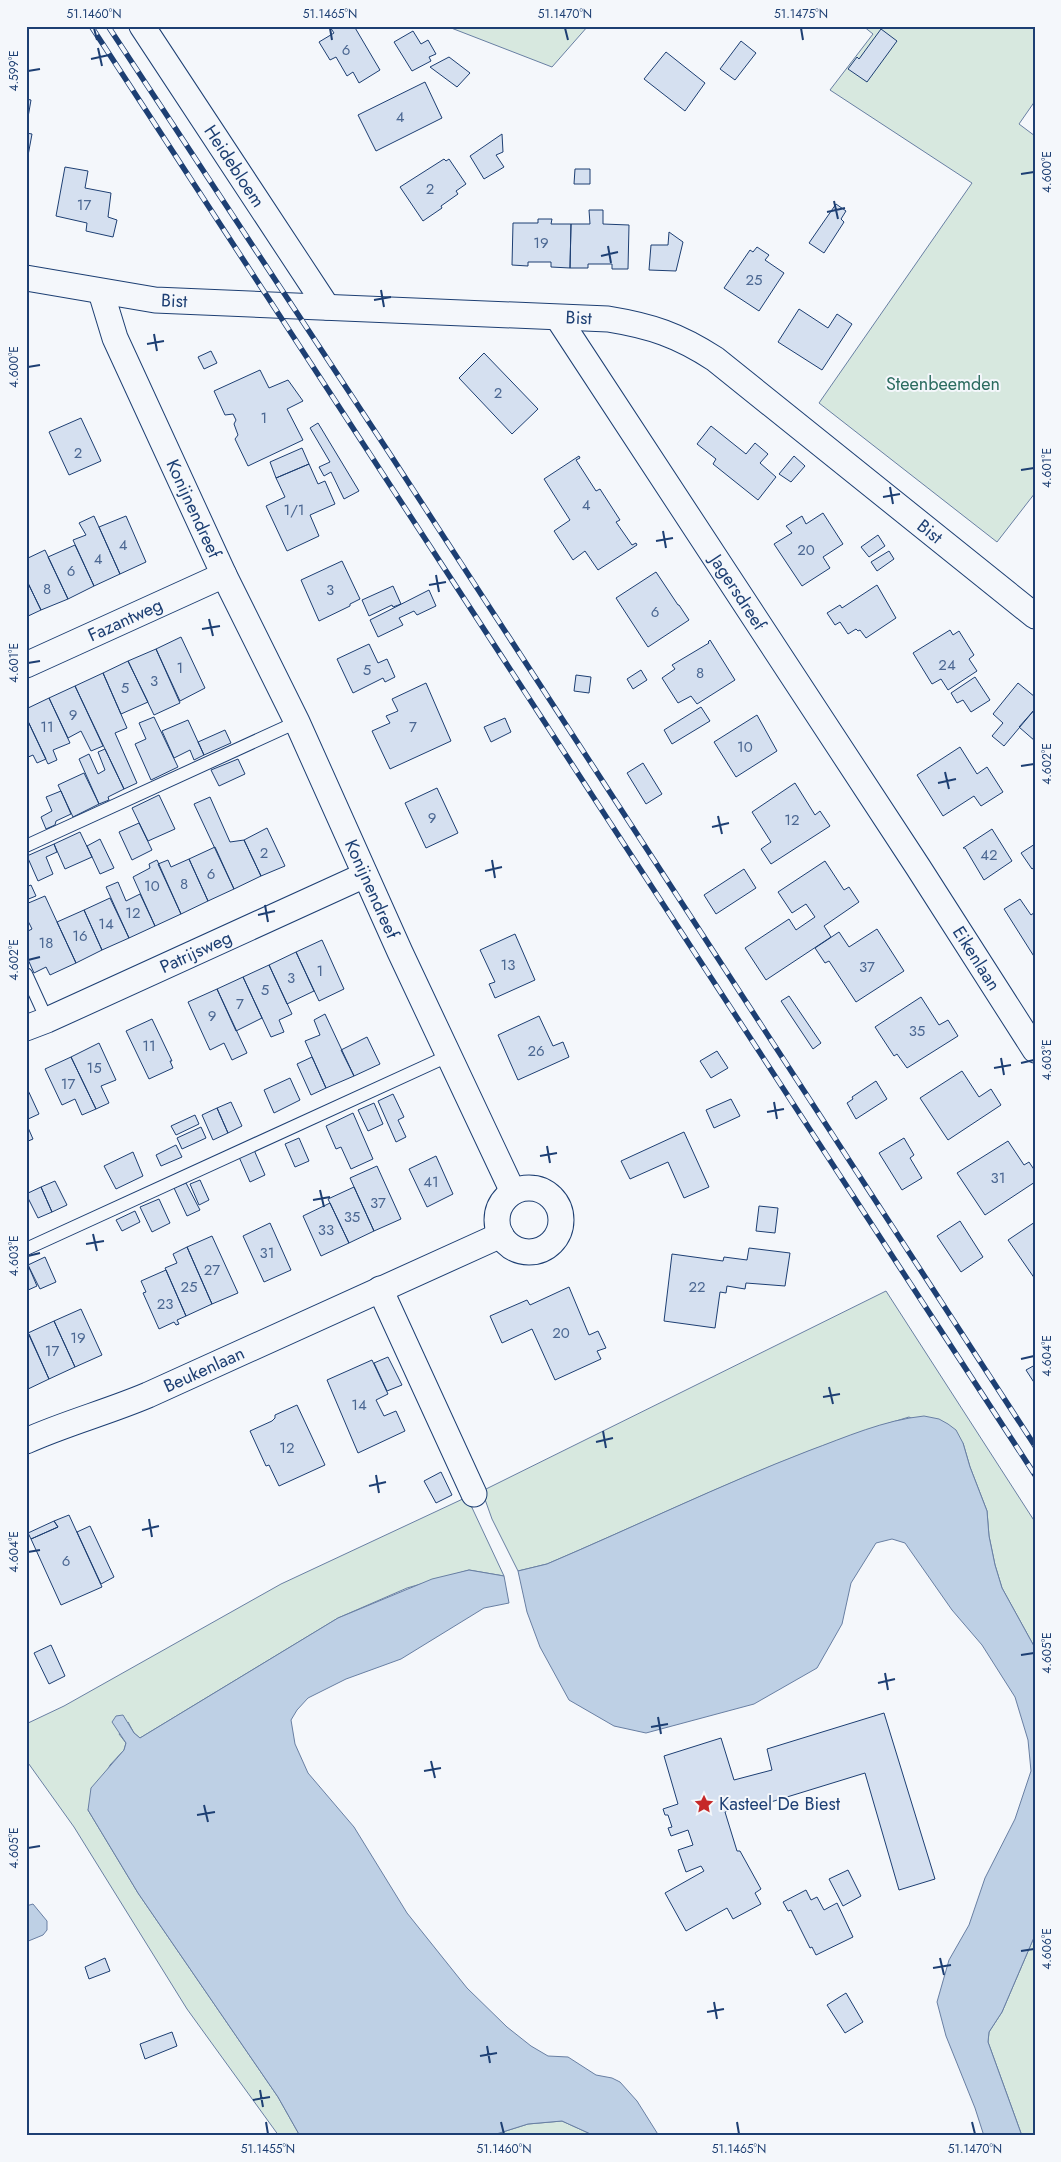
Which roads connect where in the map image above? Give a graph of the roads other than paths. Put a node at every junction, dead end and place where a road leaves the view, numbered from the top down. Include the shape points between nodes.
1 (142, 26) edge
2 (26, 278) edge
3 (101, 292) junction
4 (326, 307) junction
5 (558, 318) junction
6 (224, 575) junction
7 (1035, 616) edge
8 (26, 664) edge
9 (297, 722) junction
10 (26, 846) edge
11 (918, 867) joint
12 (365, 875) junction
13 (26, 974) edge
14 (37, 1024) edge
15 (1035, 1050) edge
16 (448, 1056) junction
17 (513, 1192) junction
18 (501, 1235) junction
19 (26, 1249) edge
20 (380, 1289) junction
21 (26, 1441) edge
22 (474, 1494) dead end

1 - 4 street, Heidebloem
2 - 3 street, Bist
3 - 4 street, Bist via 155,300
3 - 6 street, Konijnendreef via 115,338
4 - 5 street, Bist
5 - 7 street, Bist via 608,319 641,325 695,346
5 - 11 street, Jagersdreef
6 - 8 street, Fazantweg
6 - 9 street, Konijnendreef
9 - 10 lane
9 - 12 street, Konijnendreef
11 - 15 street, Eikenlaan
12 - 14 street, Patrijsweg
12 - 16 street, Konijnendreef
13 - 14 lane
16 - 17 street
16 - 19 lane
17 - 18 street via 501,1204 497,1214
17 - 18 street via 533,1187 547,1193 557,1204 562,1224 554,1242 536,1252 516,1249
18 - 20 street, Beukenlaan
20 - 21 street, Beukenlaan via 113,1410 55,1428
20 - 22 street

